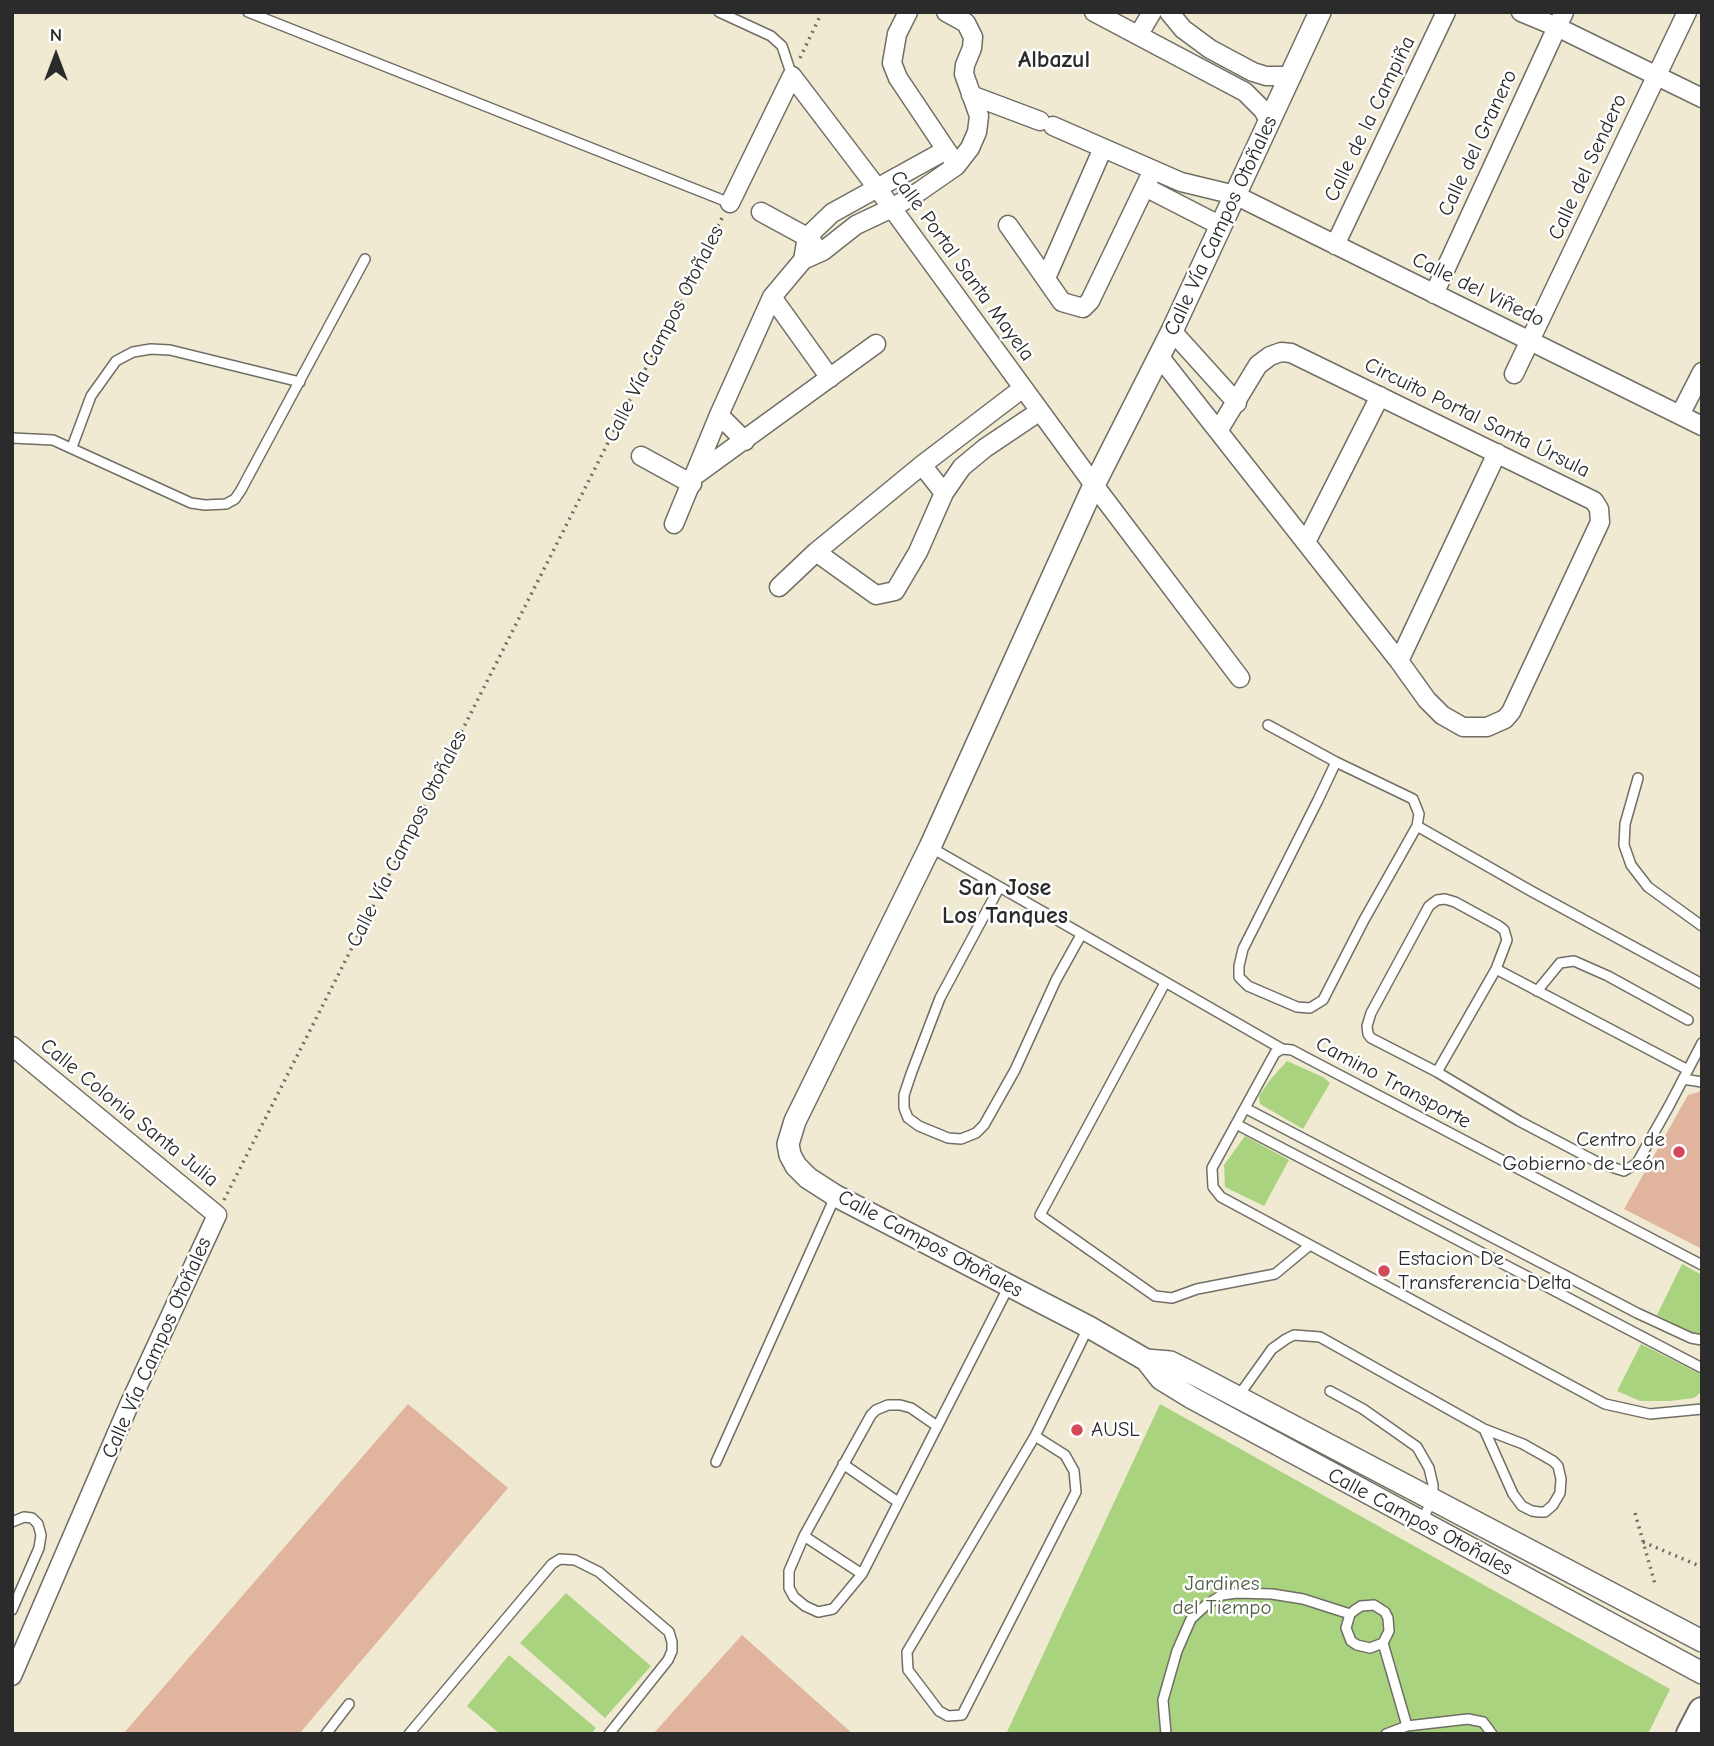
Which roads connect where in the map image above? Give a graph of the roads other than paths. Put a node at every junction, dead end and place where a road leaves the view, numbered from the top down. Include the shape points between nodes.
1 (248, 12) edge
2 (719, 12) edge
3 (908, 12) edge
4 (946, 12) edge
5 (1094, 12) edge
6 (1152, 12) edge
7 (1169, 12) edge
8 (1320, 12) edge
9 (1446, 12) edge
10 (1521, 12) edge
11 (1687, 12) edge
12 (1561, 19) edge
13 (1139, 34) junction
14 (1210, 49) junction
15 (1199, 69) junction
16 (1658, 75) junction
17 (792, 76) junction
18 (1292, 76) junction
19 (971, 95) junction
20 (1702, 98) edge
21 (1269, 121) junction
22 (1103, 148) junction
23 (946, 150) junction
24 (956, 166) junction
25 (1153, 170) junction
26 (1145, 187) junction
27 (878, 189) junction
28 (1235, 195) junction
29 (730, 203) joint
30 (892, 208) junction
31 (761, 212) dead end
32 (1008, 225) dead end
33 (1221, 226) junction
34 (807, 237) junction
35 (1335, 245) junction
36 (823, 251) junction
37 (365, 259) dead end
38 (803, 260) junction
39 (1046, 278) junction
40 (1434, 294) junction
41 (772, 297) junction
42 (1172, 331) junction
43 (1531, 342) junction
44 (876, 344) dead end
45 (1160, 356) junction
46 (1702, 372) edge
47 (1514, 374) dead end
48 (830, 378) junction
49 (300, 382) junction
50 (1023, 388) junction
51 (1380, 396) junction
52 (1237, 403) junction
53 (1040, 411) junction
54 (719, 415) junction
55 (1680, 415) junction
56 (1702, 426) edge
57 (1218, 431) junction
58 (12, 438) edge
59 (745, 441) junction
60 (72, 447) junction
61 (1497, 453) junction
62 (641, 456) dead end
63 (922, 465) junction
64 (694, 479) junction
65 (1094, 485) junction
66 (944, 493) junction
67 (674, 524) dead end
68 (1306, 542) junction
69 (816, 552) junction
70 (779, 587) dead end
71 (1399, 660) junction
72 (1240, 678) dead end
73 (1268, 725) dead end
74 (1335, 761) junction
75 (1638, 778) dead end
76 (1417, 826) junction
77 (930, 847) junction
78 (999, 888) junction
79 (1702, 926) edge
80 (1081, 935) junction
81 (1496, 969) junction
82 (1165, 983) junction
83 (1702, 984) edge
84 (1537, 991) junction
85 (1688, 1020) dead end
86 (1702, 1043) edge
87 (12, 1046) edge
88 (1282, 1049) junction
89 (1437, 1072) junction
90 (1686, 1074) junction
91 (1702, 1082) edge
92 (1245, 1108) junction
93 (795, 1121) joint
94 (1236, 1124) junction
95 (836, 1196) junction
96 (217, 1215) joint
97 (1310, 1245) junction
98 (1702, 1265) edge
99 (1009, 1286) junction
100 (1089, 1327) junction
101 (1702, 1340) edge
102 (1146, 1360) junction
103 (1702, 1368) edge
104 (1330, 1391) dead end
105 (1238, 1396) junction
106 (1702, 1409) edge
107 (1228, 1419) junction
108 (937, 1426) junction
109 (1484, 1429) junction
110 (1035, 1436) junction
111 (716, 1462) dead end
112 (843, 1464) junction
113 (1433, 1498) junction
114 (898, 1502) junction
115 (12, 1522) edge
116 (1421, 1523) junction
117 (804, 1536) junction
118 (862, 1574) junction
119 (12, 1610) edge
120 (1350, 1614) junction
121 (1702, 1640) edge
122 (1383, 1643) junction
123 (1702, 1673) edge
124 (12, 1676) edge
125 (349, 1704) dead end
126 (1702, 1711) edge
127 (1407, 1726) junction
128 (326, 1734) edge
129 (409, 1734) edge
130 (609, 1734) edge
131 (1166, 1734) edge
132 (1386, 1734) edge
133 (1492, 1734) edge
134 (1690, 1734) edge

1 - 29 lane
2 - 17 lane via 771,36 782,46
3 - 23 street via 897,34 892,63
4 - 19 street via 966,23 973,37 964,74
5 - 13 street
6 - 13 street
7 - 14 street
8 - 18 street, Calle Vía Campos Otoñales
9 - 35 street, Calle de la Campiña
10 - 12 street
11 - 16 street, Calle del Sendero
12 - 16 street
12 - 40 street, Calle del Granero
13 - 15 street
14 - 15 street
14 - 18 street via 1253,72
15 - 21 street via 1245,92
16 - 20 street
16 - 43 street, Calle del Sendero
17 - 27 street, Calle Portal Santa Mayela
17 - 29 street, Calle Vía Campos Otoñales
18 - 21 street, Calle Vía Campos Otoñales
19 - 22 street, Calle del Viñedo
19 - 24 street via 979,116 977,132
21 - 28 street, Calle Vía Campos Otoñales
22 - 25 street, Calle del Viñedo
22 - 39 street
23 - 24 street
23 - 27 street
24 - 30 street
25 - 26 street
25 - 28 street, Calle del Viñedo
26 - 33 street
26 - 39 street via 1083,308 1062,302
27 - 30 street, Calle Portal Santa Mayela
27 - 34 street via 831,213
28 - 33 street, Calle Vía Campos Otoñales
28 - 35 street, Calle del Viñedo
30 - 36 street via 856,225
30 - 50 street, Calle Portal Santa Mayela
31 - 34 street
32 - 39 street
33 - 42 street, Calle Vía Campos Otoñales
34 - 36 street
34 - 38 street
35 - 40 street, Calle del Viñedo
36 - 38 street
37 - 49 lane
38 - 41 street
40 - 43 street, Calle del Viñedo
41 - 48 street
41 - 54 street
42 - 45 street, Calle Vía Campos Otoñales
42 - 52 street
43 - 47 street, Calle del Sendero
43 - 55 street, Calle del Viñedo
44 - 48 street
45 - 57 street, Circuito Portal Santa Úrsula
45 - 65 street, Calle Vía Campos Otoñales
46 - 55 street
48 - 59 street
49 - 60 lane via 170,350 133,352 116,361 91,396
49 - 60 lane via 241,490 226,504 191,503
50 - 53 street, Calle Portal Santa Mayela
50 - 63 street
51 - 52 street, Circuito Portal Santa Úrsula via 1281,352 1258,365
51 - 61 street, Circuito Portal Santa Úrsula
51 - 68 street
52 - 57 street, Circuito Portal Santa Úrsula
53 - 65 street, Calle Portal Santa Mayela
53 - 66 street via 962,467
54 - 59 street
54 - 64 street
55 - 56 street, Calle del Viñedo
57 - 68 street, Circuito Portal Santa Úrsula
58 - 60 lane via 53,440
59 - 64 street
61 - 71 street
61 - 71 street, Circuito Portal Santa Úrsula via 1594,501 1601,515 1511,712 1497,724 1476,728 1452,722 1427,700
62 - 64 street
63 - 66 street
63 - 69 street
64 - 67 street
65 - 72 street, Calle Portal Santa Mayela
65 - 77 street, Calle Vía Campos Otoñales
66 - 69 street via 895,591 876,595
68 - 71 street, Circuito Portal Santa Úrsula
69 - 70 street
73 - 74 lane
74 - 76 lane via 1413,799 1419,814
74 - 76 lane via 1243,949 1238,971 1248,986 1297,1007 1310,1008 1323,1000
75 - 79 lane via 1625,824 1624,845 1631,865 1648,887
76 - 83 lane
77 - 78 lane
77 - 93 street, Calle Vía Campos Otoñales
78 - 80 lane
78 - 80 lane via 940,998 911,1074 904,1108 919,1126 961,1139 984,1125
80 - 82 lane
81 - 84 lane
81 - 89 lane
81 - 89 lane via 1507,940 1504,930 1455,902 1437,900 1429,906 1371,1013 1367,1030 1371,1038
82 - 88 lane
82 - 97 lane via 1040,1215 1155,1296 1172,1298 1275,1273
84 - 85 lane via 1560,963 1574,961
84 - 90 lane
86 - 90 lane
87 - 96 street, Calle Colonia Santa Julia
88 - 92 lane, Camino Transporte via 1275,1053
88 - 98 lane, Camino Transporte via 1292,1050
89 - 90 lane via 1519,1121 1599,1163 1624,1171 1636,1163
90 - 91 lane
92 - 94 lane, Camino Transporte
92 - 101 lane via 1637,1313
93 - 95 street, Calle Campos Otoñales via 788,1143 796,1166
94 - 97 lane, Camino Transporte via 1212,1168 1213,1187 1220,1197
94 - 103 lane
95 - 99 street, Calle Campos Otoñales
95 - 111 lane
96 - 124 street, Calle Vía Campos Otoñales
97 - 106 lane, Camino Transporte via 1605,1404 1650,1414
99 - 100 street, Calle Campos Otoñales
99 - 108 lane
100 - 102 street, Calle Campos Otoñales
100 - 110 lane
102 - 105 street, Calle Campos Otoñales via 1170,1362
102 - 107 street, Calle Campos Otoñales via 1161,1379
104 - 113 lane via 1417,1447 1429,1468
105 - 107 lane
105 - 109 lane via 1272,1349 1294,1335 1307,1335 1320,1337
105 - 113 street, Calle Campos Otoñales
107 - 116 street, Calle Campos Otoñales
108 - 112 lane via 911,1408 888,1405 871,1415
108 - 114 lane
109 - 109 lane via 1521,1506 1545,1512 1560,1493 1558,1466 1523,1444
110 - 110 lane via 907,1651 908,1670 939,1711 948,1716 962,1715 1076,1492 1074,1471 1065,1455
112 - 114 lane
112 - 117 lane
113 - 116 lane
113 - 121 street, Calle Campos Otoñales
114 - 118 lane
115 - 119 lane via 32,1518 41,1535
116 - 123 street, Calle Campos Otoñales
117 - 118 lane
117 - 118 lane via 789,1571 789,1588 805,1606 818,1612 833,1609
120 - 122 lane via 1346,1628 1357,1645 1370,1648
120 - 122 lane via 1367,1605 1385,1612 1390,1625
120 - 131 lane via 1272,1594 1222,1595 1206,1605 1191,1619 1177,1651 1163,1700
122 - 127 lane
125 - 128 lane
126 - 134 main road
127 - 132 lane
127 - 133 lane via 1475,1720 1483,1722
129 - 130 lane via 552,1564 561,1559 575,1560 599,1572 669,1632 672,1642 668,1660

